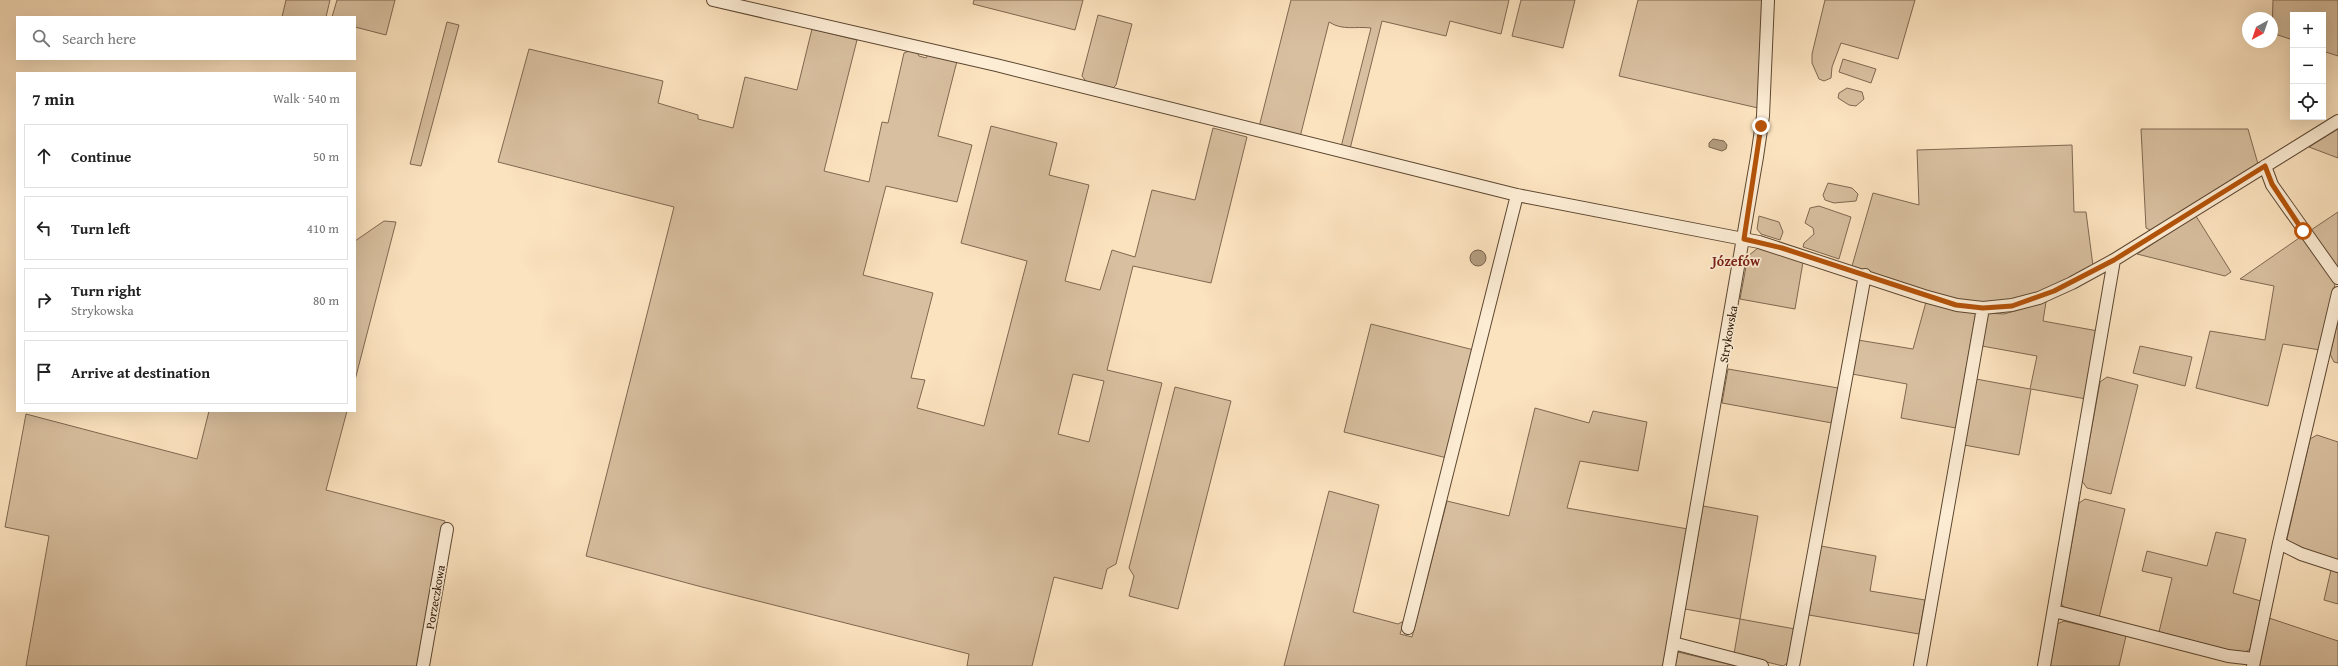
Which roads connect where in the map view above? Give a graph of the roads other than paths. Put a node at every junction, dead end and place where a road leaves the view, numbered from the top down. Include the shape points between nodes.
1 (713, 0) edge
2 (1768, 0) edge
3 (2338, 121) edge
4 (2265, 166) junction
5 (1517, 195) junction
6 (1744, 239) junction
7 (2114, 260) junction
8 (1865, 275) junction
9 (2338, 278) edge
10 (2338, 293) edge
11 (1983, 308) junction
12 (447, 529) dead end
13 (2279, 543) junction
14 (2338, 566) edge
15 (2054, 611) junction
16 (1408, 628) dead end
17 (1673, 643) junction
18 (2254, 662) edge
19 (423, 666) edge
20 (1670, 666) edge
21 (1762, 666) edge
22 (1793, 666) edge
23 (1920, 666) edge
24 (2044, 666) edge

1 - 5 street via 996,65
2 - 6 street, Strykowska via 1763,116
3 - 4 street
4 - 7 street
4 - 9 street via 2272,184
5 - 6 street
5 - 16 street
6 - 8 street via 1782,248
6 - 17 street, Strykowska
7 - 11 street via 2039,298 2012,306
7 - 15 street
8 - 11 street via 1956,305
8 - 22 street
10 - 13 street
11 - 23 street
12 - 19 street, Porzeczkowa
13 - 14 street via 2301,554
13 - 18 street
15 - 18 street
15 - 24 street
17 - 20 street, Strykowska
17 - 21 street

